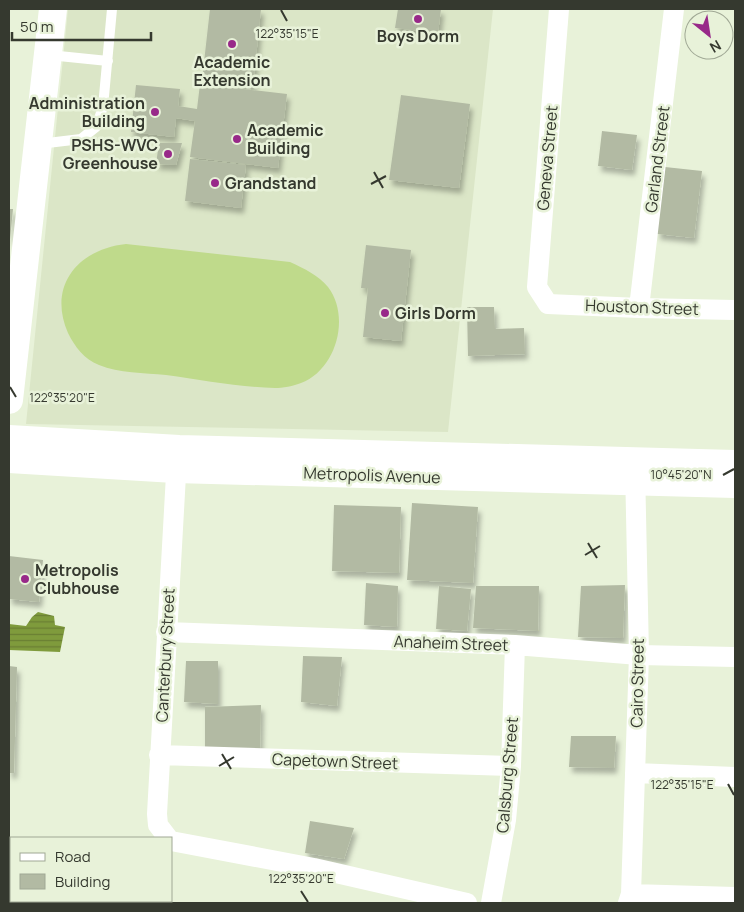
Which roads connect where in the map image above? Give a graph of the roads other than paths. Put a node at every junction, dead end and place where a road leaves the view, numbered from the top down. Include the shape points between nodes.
1 (53, 9) edge
2 (112, 9) edge
3 (560, 9) edge
4 (674, 9) edge
5 (48, 55) junction
6 (108, 61) junction
7 (38, 144) junction
8 (548, 304) joint
9 (639, 308) junction
10 (735, 310) edge
11 (9, 400) edge
12 (9, 439) edge
13 (9, 459) edge
14 (177, 459) junction
15 (735, 464) edge
16 (635, 473) junction
17 (735, 484) edge
18 (166, 632) junction
19 (515, 645) junction
20 (638, 655) junction
21 (735, 657) edge
22 (159, 756) junction
23 (511, 766) junction
24 (635, 773) junction
25 (735, 777) edge
26 (167, 837) edge
27 (172, 841) edge
28 (735, 897) edge
29 (630, 898) edge
30 (467, 903) edge
31 (491, 903) edge

1 - 5 main road
2 - 6 lane
3 - 8 street, Geneva Street via 537,287
4 - 9 street, Garland Street
5 - 6 lane
5 - 7 main road
6 - 7 lane via 103,107 96,127 81,139
7 - 11 main road
8 - 9 street, Houston Street
9 - 10 street, Houston Street
12 - 14 main road, Metropolis Avenue
13 - 14 main road, Metropolis Avenue
14 - 16 main road, Metropolis Avenue
14 - 18 street, Canterbury Street
15 - 16 main road, Metropolis Avenue
16 - 17 main road, Metropolis Avenue
16 - 20 street, Cairo Street
18 - 19 street, Anaheim Street
18 - 22 street, Canterbury Street
19 - 20 street, Anaheim Street
19 - 23 street, Calsburg Street
20 - 21 street, Anaheim Street
20 - 24 street, Cairo Street
22 - 23 street, Capetown Street
22 - 26 street, Canterbury Street via 158,825
23 - 31 street, Calsburg Street via 506,820
24 - 25 street
24 - 29 street, Cairo Street
27 - 30 street via 314,868
28 - 29 street

